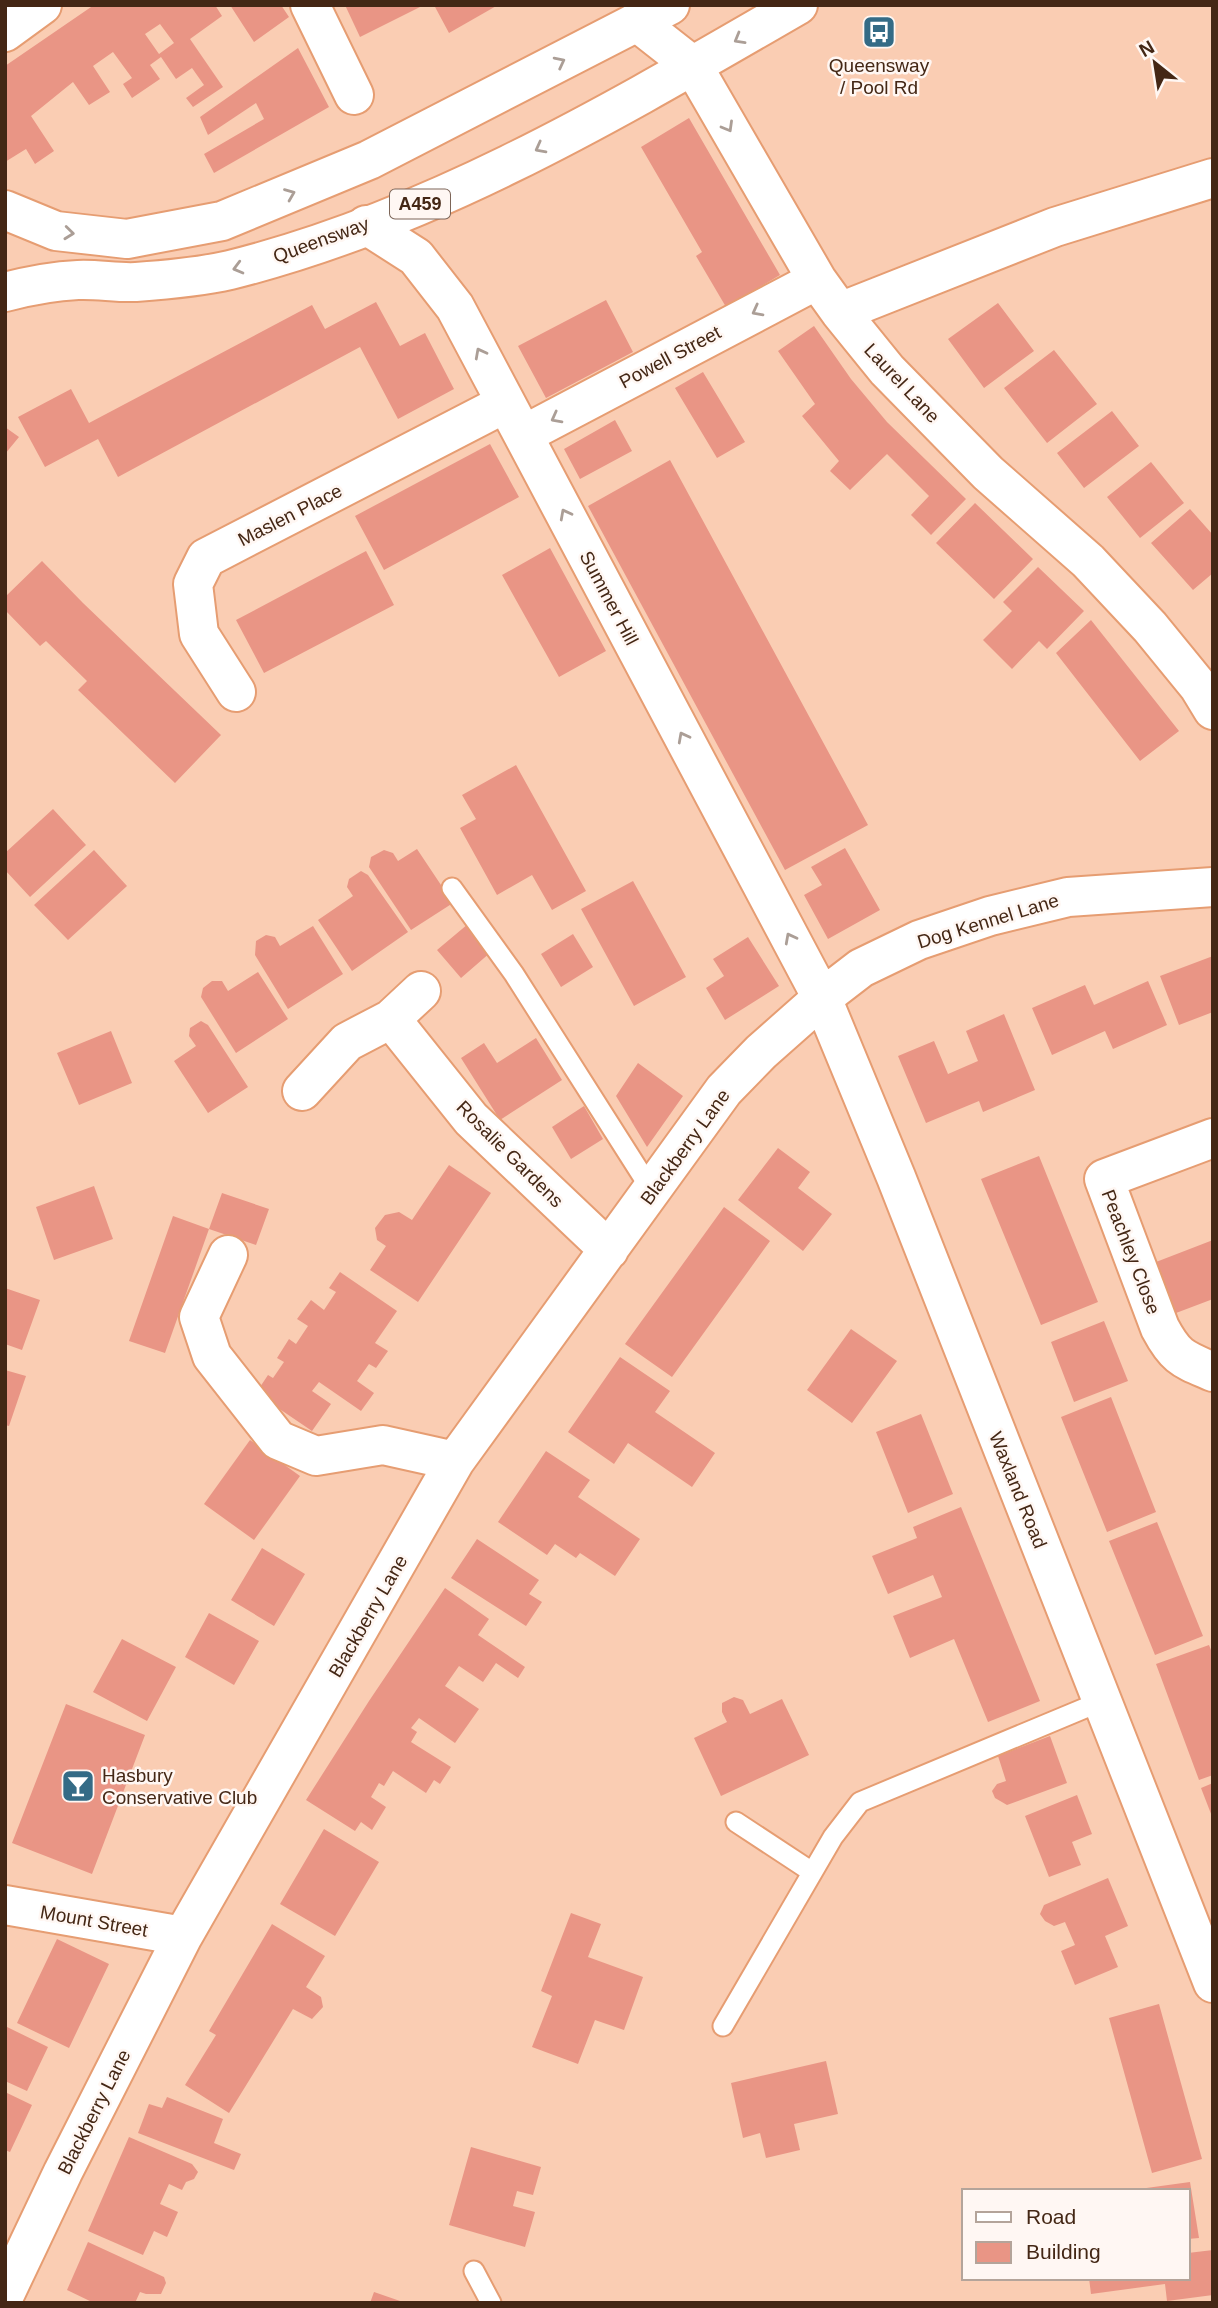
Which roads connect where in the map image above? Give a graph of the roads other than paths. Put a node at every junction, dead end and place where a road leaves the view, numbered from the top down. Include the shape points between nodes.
1 (42, 5) edge
2 (310, 5) edge
3 (799, 5) edge
4 (653, 14) edge
5 (5, 32) edge
6 (693, 66) junction
7 (354, 94) dead end
8 (1213, 178) edge
9 (5, 211) edge
10 (366, 225) junction
11 (817, 280) junction
12 (5, 292) edge
13 (840, 312) junction
14 (514, 419) junction
15 (236, 692) dead end
16 (1213, 710) edge
17 (1213, 887) edge
18 (452, 888) dead end
19 (421, 991) dead end
20 (821, 998) junction
21 (391, 1019) junction
22 (302, 1091) dead end
23 (1213, 1138) edge
24 (652, 1191) junction
25 (609, 1250) junction
26 (228, 1255) dead end
27 (1213, 1372) edge
28 (455, 1461) junction
29 (1102, 1701) junction
30 (736, 1822) dead end
31 (812, 1872) junction
32 (5, 1905) edge
33 (183, 1936) junction
34 (1213, 1983) edge
35 (723, 2026) dead end
36 (474, 2271) dead end
37 (5, 2294) edge
38 (491, 2303) edge

1 - 5 street
2 - 7 street
3 -> 6 street, Queensway / A459
4 - 6 street, Laurel Lane
9 -> 4 street via 56,231 127,239 222,221 369,160
6 -> 10 street, Queensway / A459 via 520,159
6 -> 11 street, Laurel Lane
8 - 13 street via 1055,228
10 -> 12 street, Queensway / A459 via 293,253 226,271 136,282 79,280
14 -> 10 street, Summer Hill via 455,307 416,257
11 - 13 street, Laurel Lane
11 -> 14 street, Powell Street
13 - 16 street, Laurel Lane via 887,370 979,464 1088,561 1150,627
14 - 15 street, Maslen Place via 206,558 193,584 199,634
20 -> 14 street, Summer Hill
17 - 20 street, Dog Kennel Lane via 1068,897 990,916 919,940 861,968
18 - 24 lane via 514,974
19 - 21 street
20 - 24 street, Blackberry Lane via 724,1090
20 - 29 street, Waxland Road
21 - 22 street via 347,1042
21 - 25 street, Rosalie Gardens via 471,1119
23 - 27 street, Peachley Close via 1104,1179 1169,1346 1179,1357
24 - 25 street, Blackberry Lane
25 - 28 street, Blackberry Lane
26 - 28 street via 199,1317 212,1356 278,1440 316,1456 383,1445
28 - 33 street, Blackberry Lane
29 - 31 lane via 860,1802
29 - 34 street, Waxland Road
30 - 31 lane
31 - 35 lane
32 - 33 street, Mount Street
33 - 37 street, Blackberry Lane
36 - 38 lane

